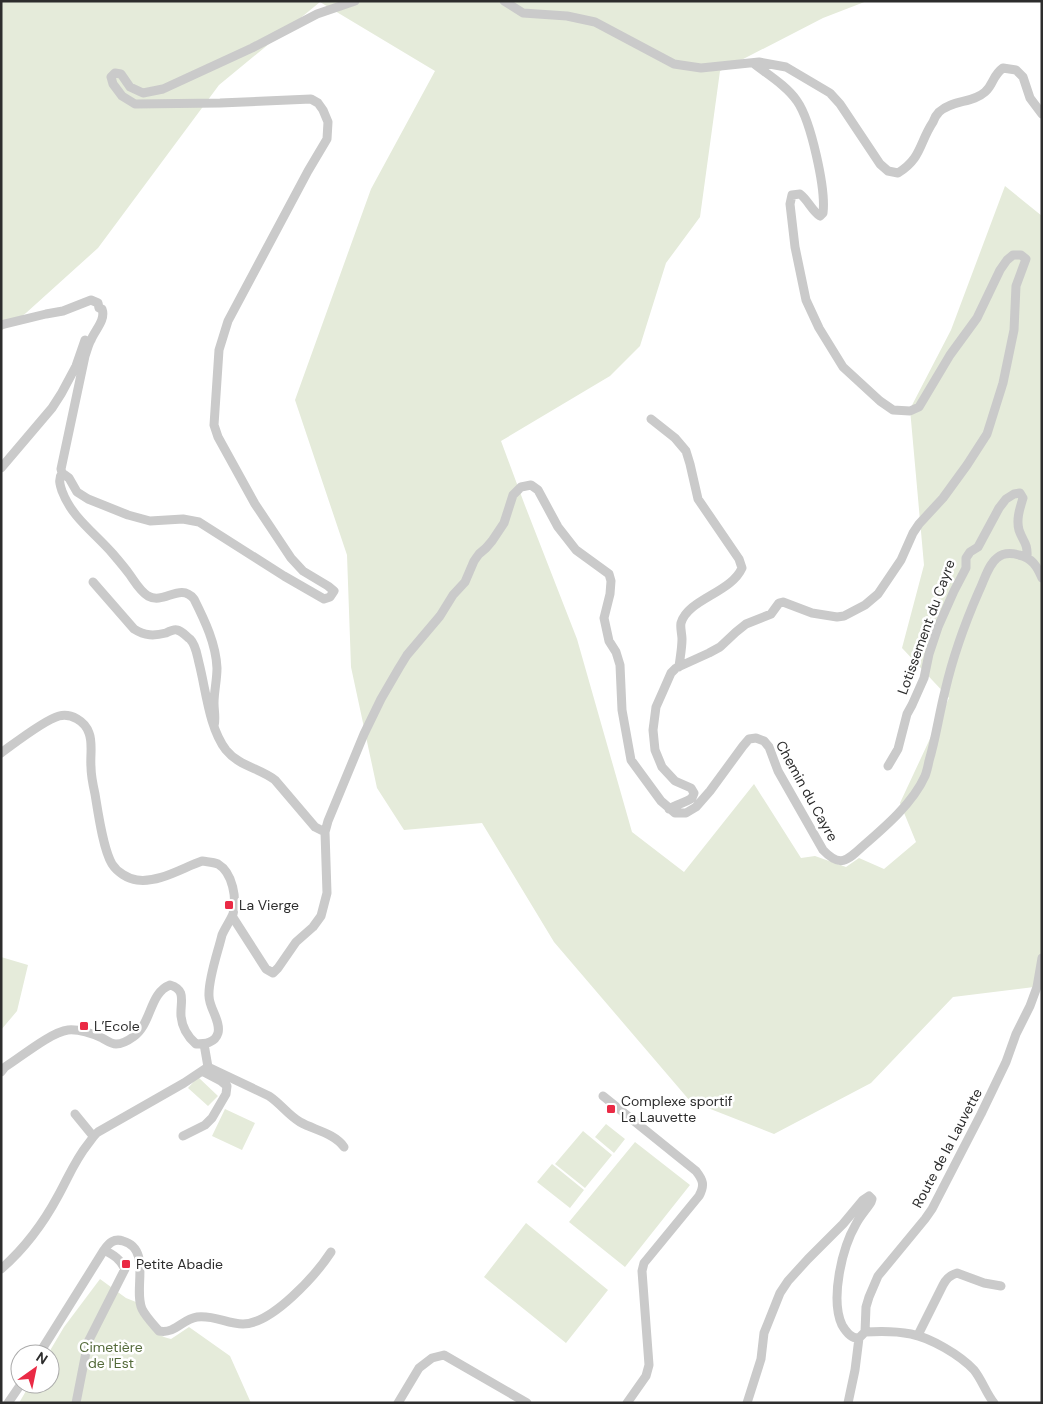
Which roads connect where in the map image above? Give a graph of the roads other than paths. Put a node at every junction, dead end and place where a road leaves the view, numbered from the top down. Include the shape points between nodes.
1 (355, 1) edge
2 (504, 1) edge
3 (753, 63) junction
4 (1042, 114) edge
5 (99, 308) junction
6 (1, 325) edge
7 (651, 419) dead end
8 (1, 468) edge
9 (62, 473) junction
10 (1027, 557) junction
11 (1042, 578) edge
12 (93, 582) dead end
13 (679, 667) junction
14 (214, 726) junction
15 (1, 753) edge
16 (888, 766) dead end
17 (669, 809) junction
18 (325, 832) junction
19 (232, 916) junction
20 (1042, 958) edge
21 (204, 1044) junction
22 (205, 1069) junction
23 (1, 1072) edge
24 (603, 1096) dead end
25 (75, 1114) dead end
26 (93, 1136) junction
27 (183, 1136) dead end
28 (344, 1148) dead end
29 (104, 1250) junction
30 (331, 1252) dead end
31 (1, 1269) edge
32 (1001, 1286) dead end
33 (862, 1335) junction
34 (918, 1335) junction
35 (45, 1344) edge
36 (76, 1403) edge
37 (398, 1403) edge
38 (527, 1403) edge
39 (627, 1403) edge
40 (747, 1403) edge
41 (848, 1403) edge
42 (994, 1403) edge

1 - 9 street via 317,14 163,89 143,93 130,87 120,74 115,73 111,77 122,96 135,104 311,99 324,110 328,122 327,139 228,321 219,350 214,425 255,504 291,558 303,571 334,591 324,600 199,522 183,519 150,521 88,499 77,492
2 - 3 street via 523,13 595,22 674,64 701,68
3 - 4 street via 786,67 830,93 880,164 888,171 898,173 916,157 939,112 986,92 1003,68 1016,70 1023,77 1030,98
3 - 13 street via 797,100 815,147 822,213 820,216 815,213 800,194 792,195 790,204 806,300 843,367 880,401 893,410 910,411 919,407 977,318 1007,260 1013,255 1021,255 1026,260 1016,286 1014,330 1003,383 987,434 943,498 919,524 901,560 873,599 844,616 812,613 779,603 771,614 746,624 720,647
5 - 6 street via 98,303 91,300 63,311
5 - 8 street via 98,317 61,394
5 - 9 street via 104,314 85,356
7 - 13 street via 686,451 698,499 742,568 733,582 688,612 681,623
9 - 14 street via 61,486 71,509 146,595 160,598 184,592 194,599 215,651
10 - 11 street via 1037,566
10 - 16 street, Lotissement du Cayre via 1028,547 1019,530 1023,498 1020,493 1006,499 978,547 966,558 966,568 938,627 924,678
10 - 17 street, Chemin du Cayre via 1003,555 990,568 953,657 925,776 891,821 853,856 837,861 823,850 778,771 769,746 756,738 749,739 696,807 686,813 675,813
12 - 14 street via 142,634 156,636 175,630 192,641
13 - 17 street via 671,673 656,707 655,750 662,767 675,781 691,788 694,793 692,798
14 - 18 street via 233,758 275,780 315,827
15 - 19 street via 52,718 65,715 78,719 90,735 91,770 99,816 107,852 116,869 129,878 155,880 202,861 218,864 232,886
17 - 18 street via 632,760 622,710 620,665 609,641 604,618 610,594 610,574 576,550 558,527 538,490 530,485 513,495 499,531 479,554 465,582 440,616 398,668 364,734
18 - 19 street via 327,893 321,916 273,973 266,969
19 - 21 street via 222,935 210,986 210,1005 219,1030 214,1040
20 - 33 street, Route de la Lauvette via 1038,987 982,1114 932,1209 873,1285
21 - 22 street
21 - 23 street via 196,1044 190,1038 181,1015 182,995 180,990 170,985 162,988 142,1027 128,1040 117,1044 85,1032 62,1031
22 - 26 street
22 - 27 street via 227,1086 226,1094 205,1126
22 - 28 street via 269,1096 289,1115 336,1138
24 - 39 street via 696,1170 703,1184 699,1196 644,1264 649,1365 646,1376
25 - 26 street
26 - 31 street via 72,1166 39,1226
29 - 30 street via 110,1242 118,1240 128,1242 135,1249 139,1259 142,1308 159,1331 166,1332 199,1317 255,1323 309,1281
29 - 35 street
29 - 36 street via 121,1261 125,1269 88,1342
32 - 34 street via 953,1274 942,1284
33 - 34 street via 897,1332
33 - 40 street via 854,1338 844,1328 837,1308 837,1295 842,1257 871,1197 863,1200 808,1259 777,1299 764,1333 761,1359
33 - 41 street, Route de la Lauvette
34 - 42 street via 964,1361
37 - 38 street via 418,1368 432,1358 444,1355

